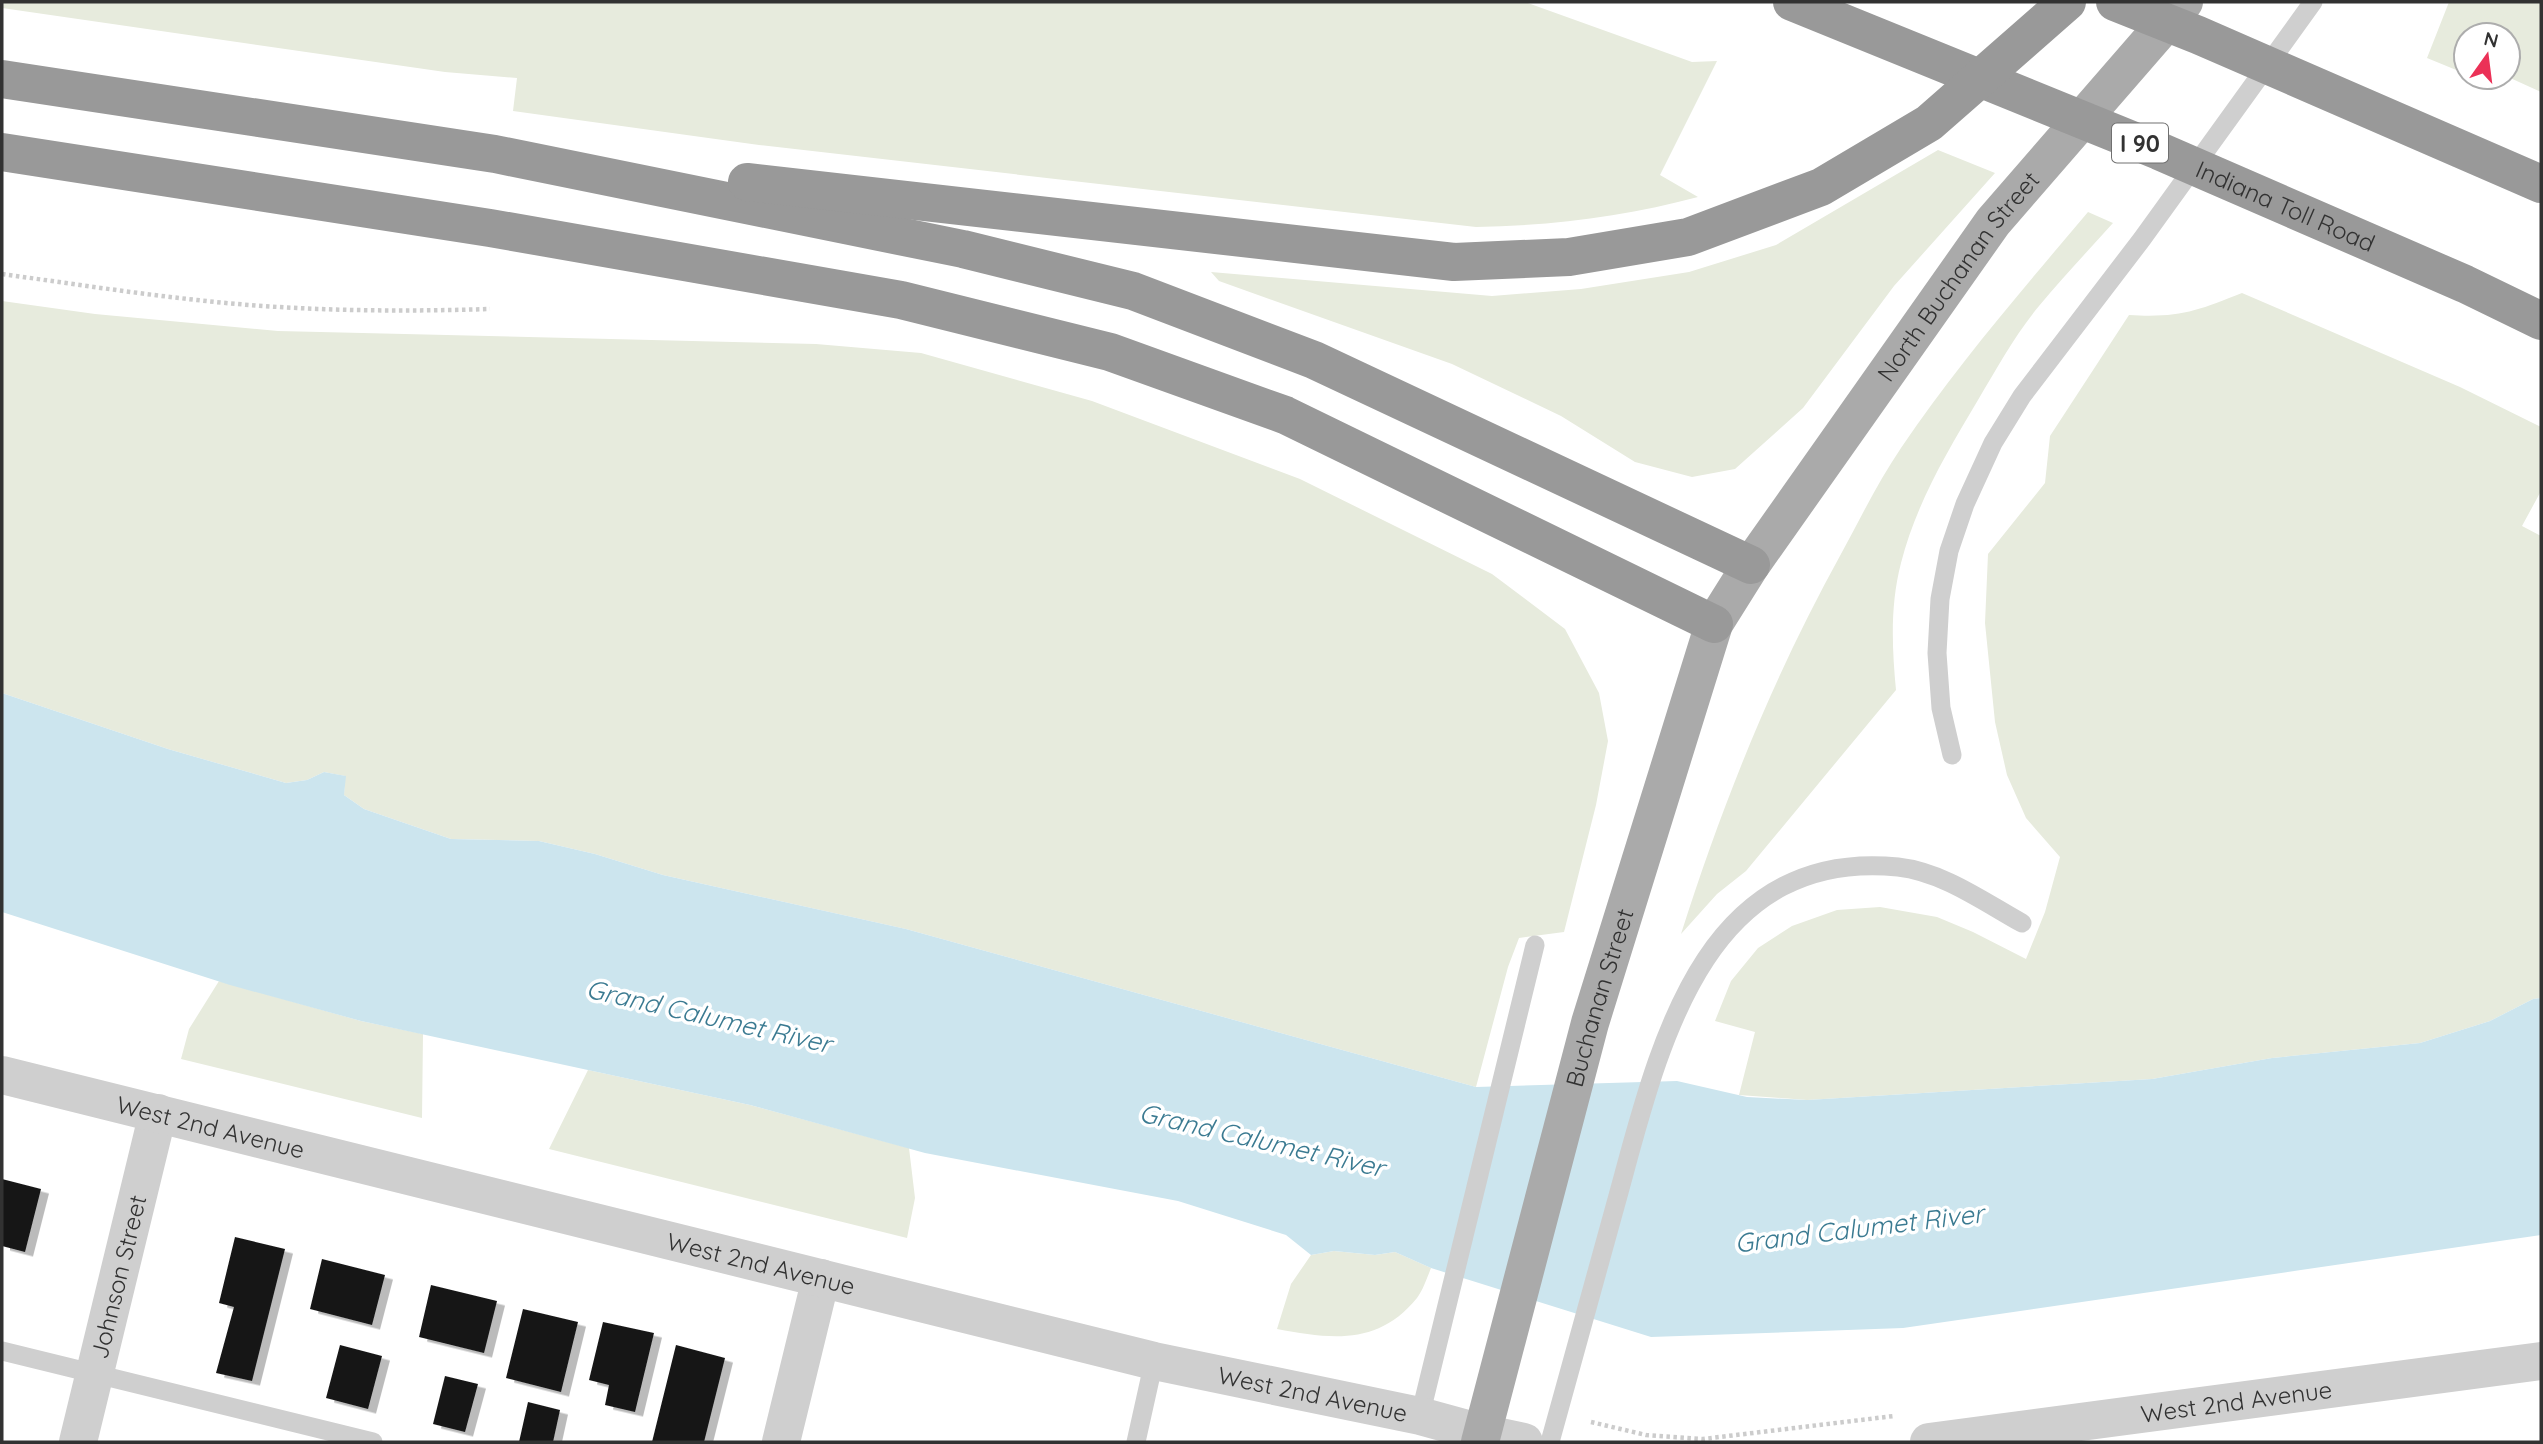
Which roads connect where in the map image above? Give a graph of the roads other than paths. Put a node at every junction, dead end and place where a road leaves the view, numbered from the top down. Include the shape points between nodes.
1 (2067, 2) edge
2 (2115, 2) edge
3 (2184, 2) edge
4 (2313, 2) edge
5 (1802, 5) edge
6 (2, 79) edge
7 (2, 152) edge
8 (495, 154) junction
9 (2541, 184) edge
10 (2541, 321) edge
11 (1751, 565) junction
12 (1714, 624) junction
13 (1952, 755) dead end
14 (2022, 923) dead end
15 (1535, 945) dead end
16 (2, 1074) edge
17 (158, 1114) junction
18 (821, 1278) junction
19 (2, 1351) edge
20 (1154, 1361) junction
21 (2541, 1361) edge
22 (95, 1374) junction
23 (1420, 1416) junction
24 (2123, 1430) edge
25 (1481, 1437) edge
26 (78, 1442) edge
27 (373, 1442) edge
28 (781, 1442) edge
29 (1136, 1442) edge
30 (1524, 1442) edge
31 (1550, 1442) edge
32 (1929, 1442) edge

1 - 8 highway via 1929,122 1821,187 1688,237 1569,257 1454,262
2 - 9 highway
3 - 11 main road, North Buchanan Street via 1993,222
4 - 13 lane via 2022,396 1993,443 1949,551 1940,599 1941,708
5 - 10 highway, Indiana Toll Road / I 90 via 2159,151
6 - 8 highway
7 - 12 highway via 490,228 901,300 1110,352 1284,415
8 - 11 highway via 962,249 1133,291 1314,360
11 - 12 main road, Buchanan Street
12 - 25 main road, Buchanan Street via 1590,1023
14 - 31 lane via 1957,886 1910,870 1866,866 1833,869 1785,885 1734,922 1688,987 1665,1042 1639,1119
15 - 23 lane
16 - 17 street, West 2nd Avenue
17 - 18 street, West 2nd Avenue
17 - 22 street, Johnson Street
18 - 20 street, West 2nd Avenue
18 - 28 street
19 - 22 lane
20 - 23 street, West 2nd Avenue
20 - 29 lane
21 - 24 street, West 2nd Avenue
22 - 26 street, Johnson Street
22 - 27 lane
23 - 25 street, West 2nd Avenue
24 - 32 street, West 2nd Avenue
25 - 30 street, West 2nd Avenue

